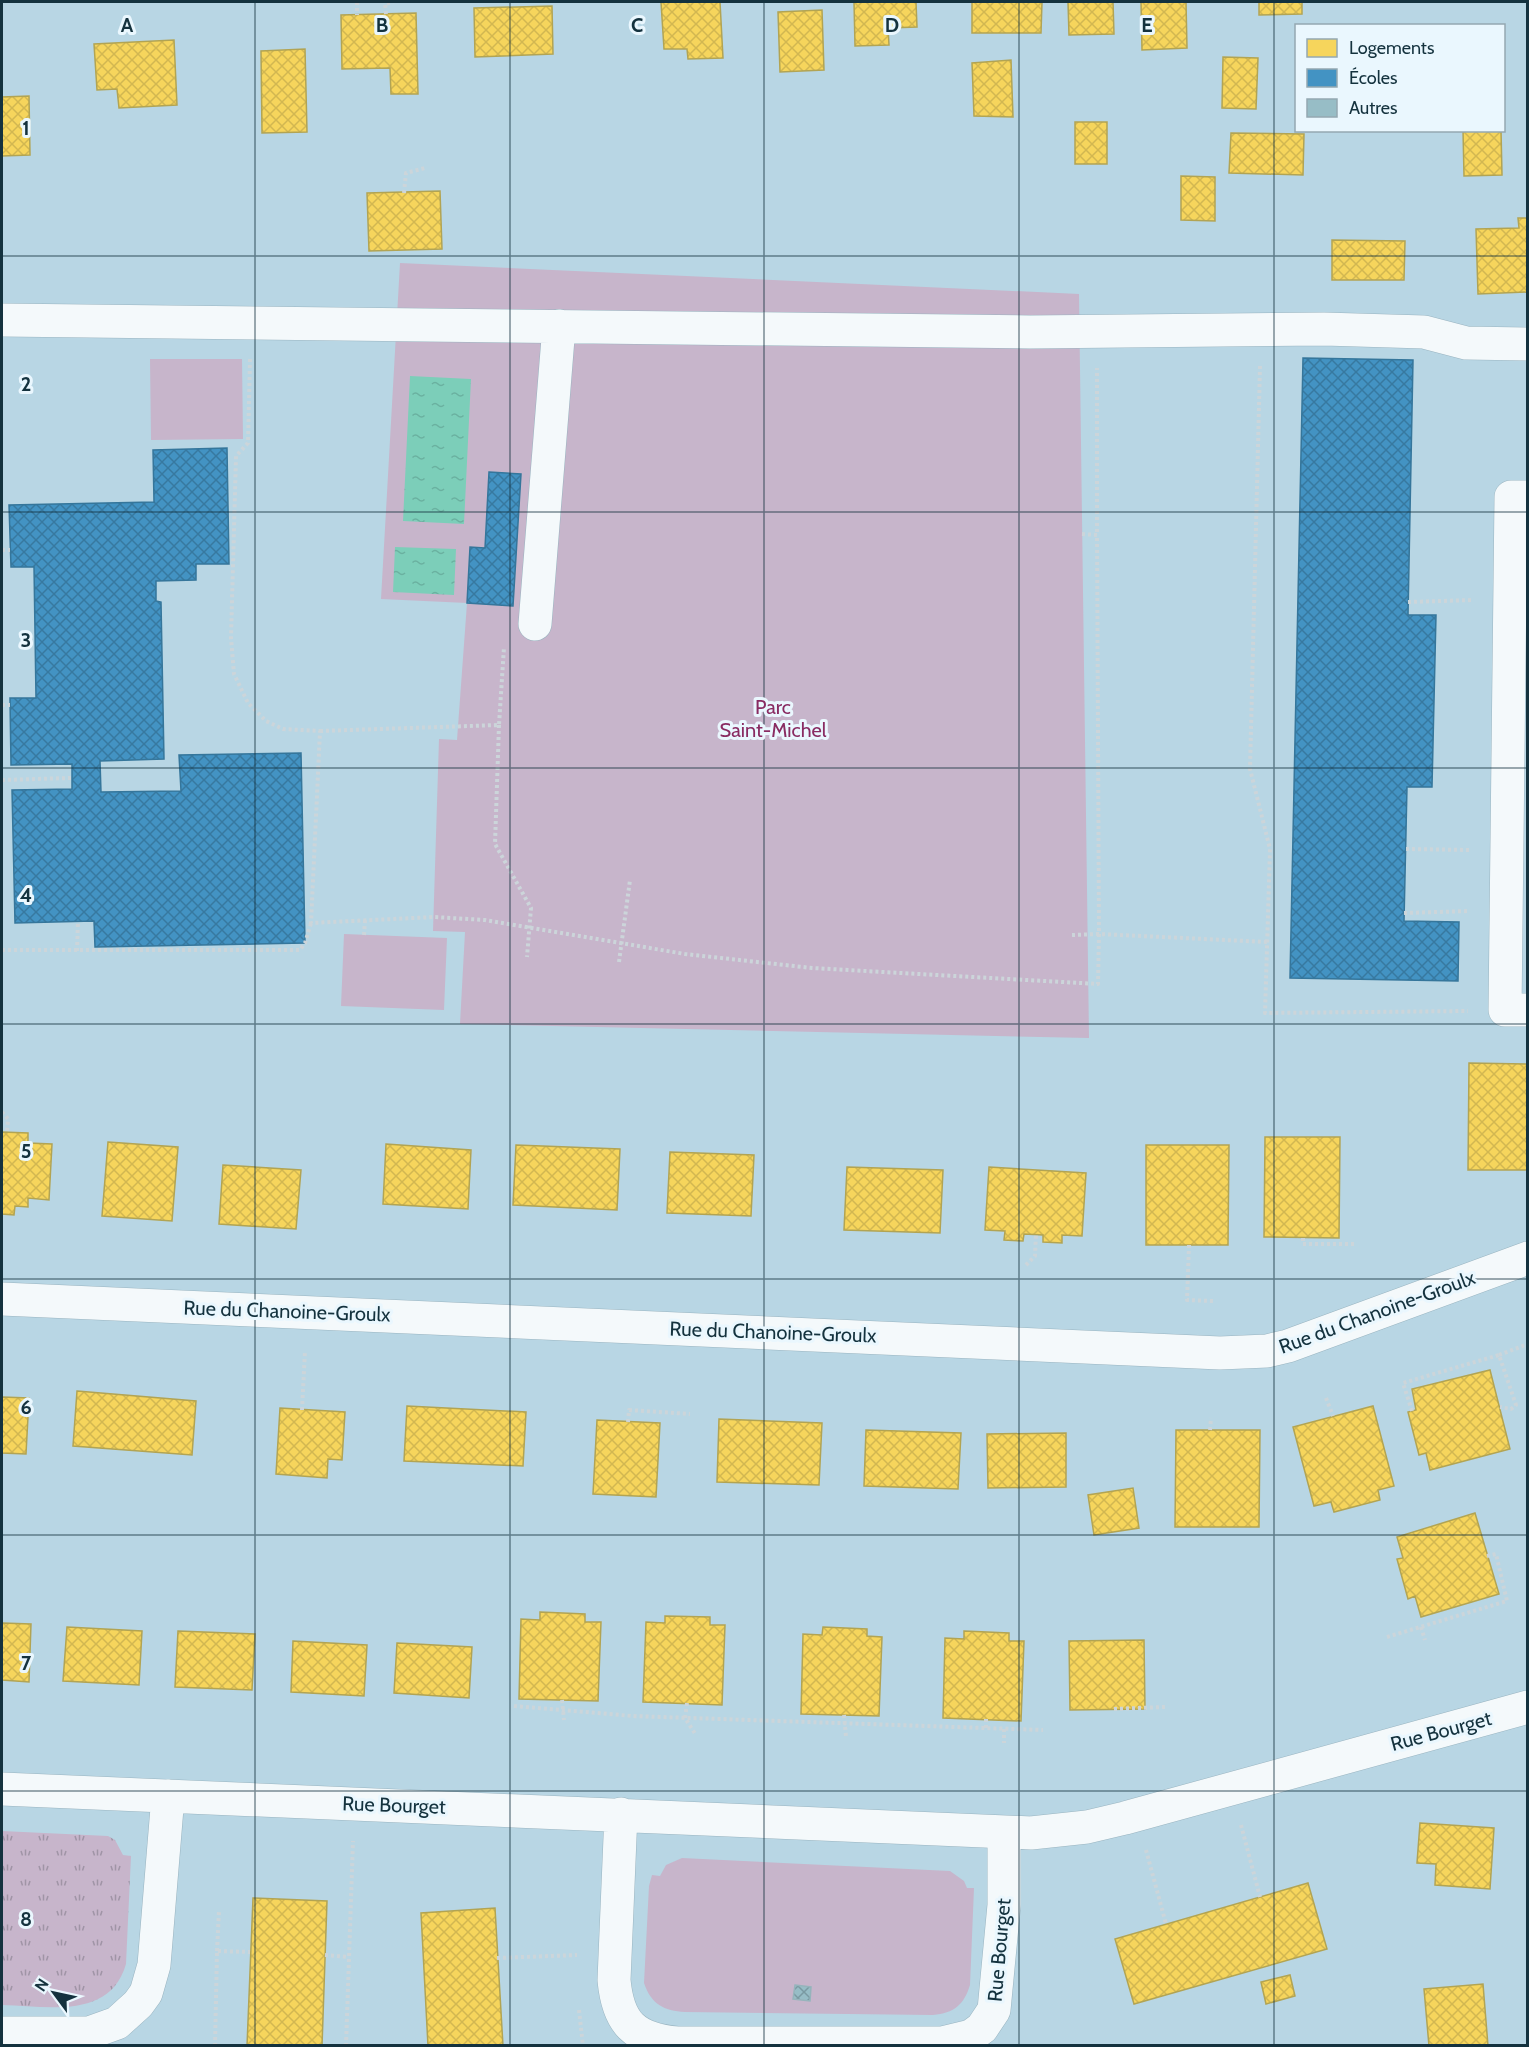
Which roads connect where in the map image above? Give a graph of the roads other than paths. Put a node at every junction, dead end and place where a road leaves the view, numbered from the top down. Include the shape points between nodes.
1 (2, 320) edge
2 (559, 326) junction
3 (1527, 344) edge
4 (1527, 497) edge
5 (536, 624) dead end
6 (1527, 1010) edge
7 (1527, 1258) edge
8 (2, 1299) edge
9 (1527, 1707) edge
10 (2, 1789) edge
11 (168, 1796) junction
12 (621, 1814) junction
13 (1004, 1832) junction
14 (2, 2033) edge

1 - 2 street
2 - 3 street via 1019,332 1324,329 1424,332 1466,343
2 - 5 street
4 - 6 street via 1511,497 1504,1010
7 - 8 street, Rue du Chanoine-Groulx via 1288,1346 1220,1353
9 - 13 street, Rue Bourget via 1087,1827 1058,1832
10 - 11 street, Rue Bourget
11 - 12 street, Rue Bourget
11 - 14 street via 154,1965 138,2004 117,2023 88,2033
12 - 13 street, Rue Bourget
12 - 13 street, Rue Bourget via 616,2000 625,2021 635,2030 677,2043 942,2043 971,2036 994,2010 1003,1926

